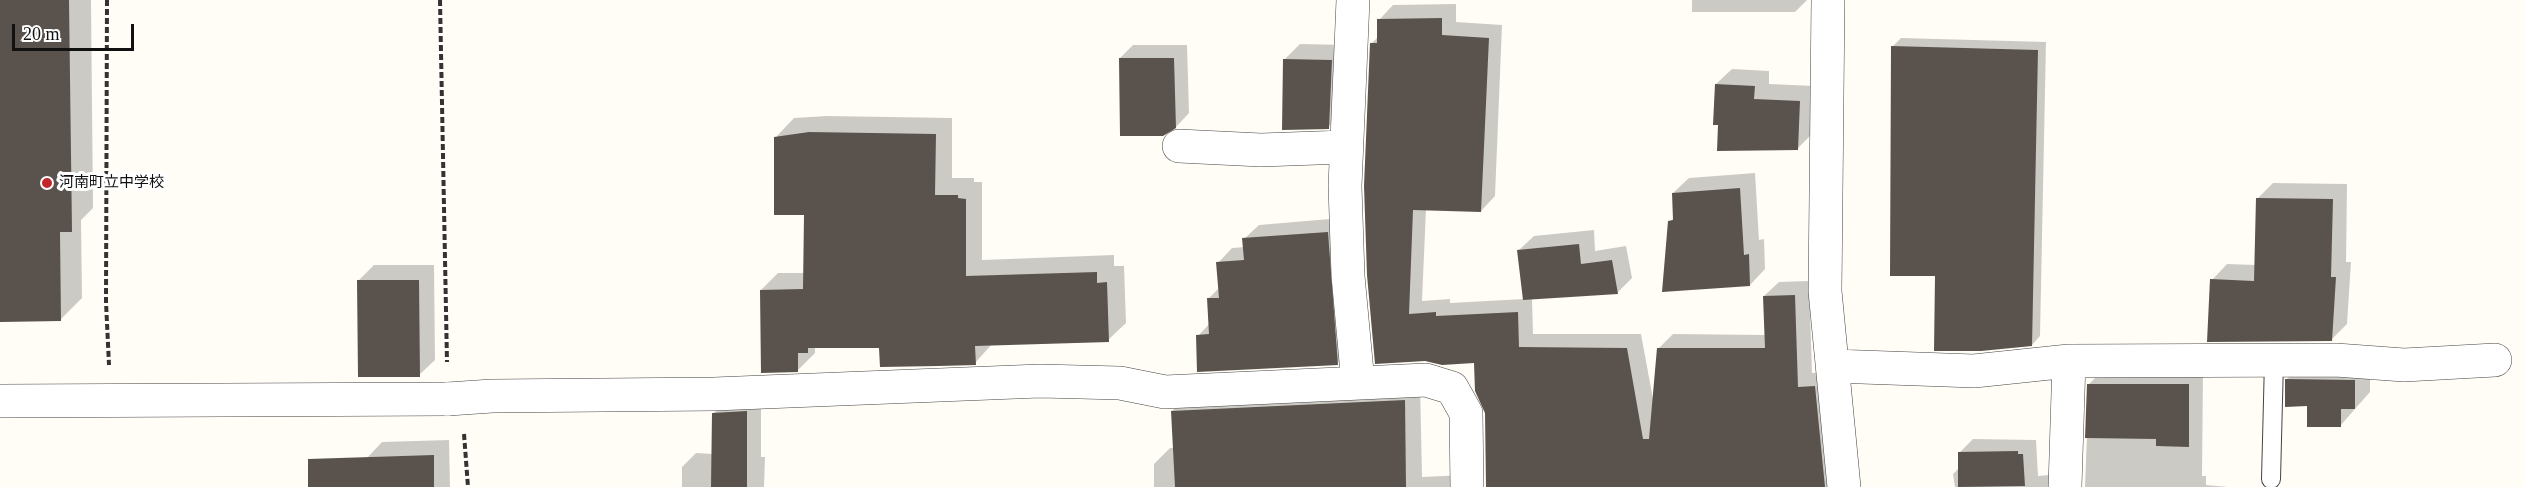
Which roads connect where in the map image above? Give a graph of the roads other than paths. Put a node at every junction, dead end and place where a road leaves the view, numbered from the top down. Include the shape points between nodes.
1 (1353, 0) edge
2 (1828, 0) edge
3 (1179, 146) dead end
4 (1345, 147) junction
5 (2495, 360) dead end
6 (2069, 361) junction
7 (2274, 361) junction
8 (1833, 366) junction
9 (1358, 382) junction
10 (0, 401) edge
11 (2271, 479) dead end
12 (1467, 487) edge
13 (1844, 487) edge
14 (2065, 487) edge

1 - 4 street
2 - 8 street via 1826,291
3 - 4 street via 1261,150
4 - 9 street via 1348,276
5 - 7 street via 2404,365
6 - 7 street
6 - 8 street via 1974,371
6 - 14 street
7 - 11 lane
8 - 13 street
9 - 10 street via 1165,392 1120,383 1040,381 455,399
9 - 12 street via 1426,380 1452,387 1466,413

